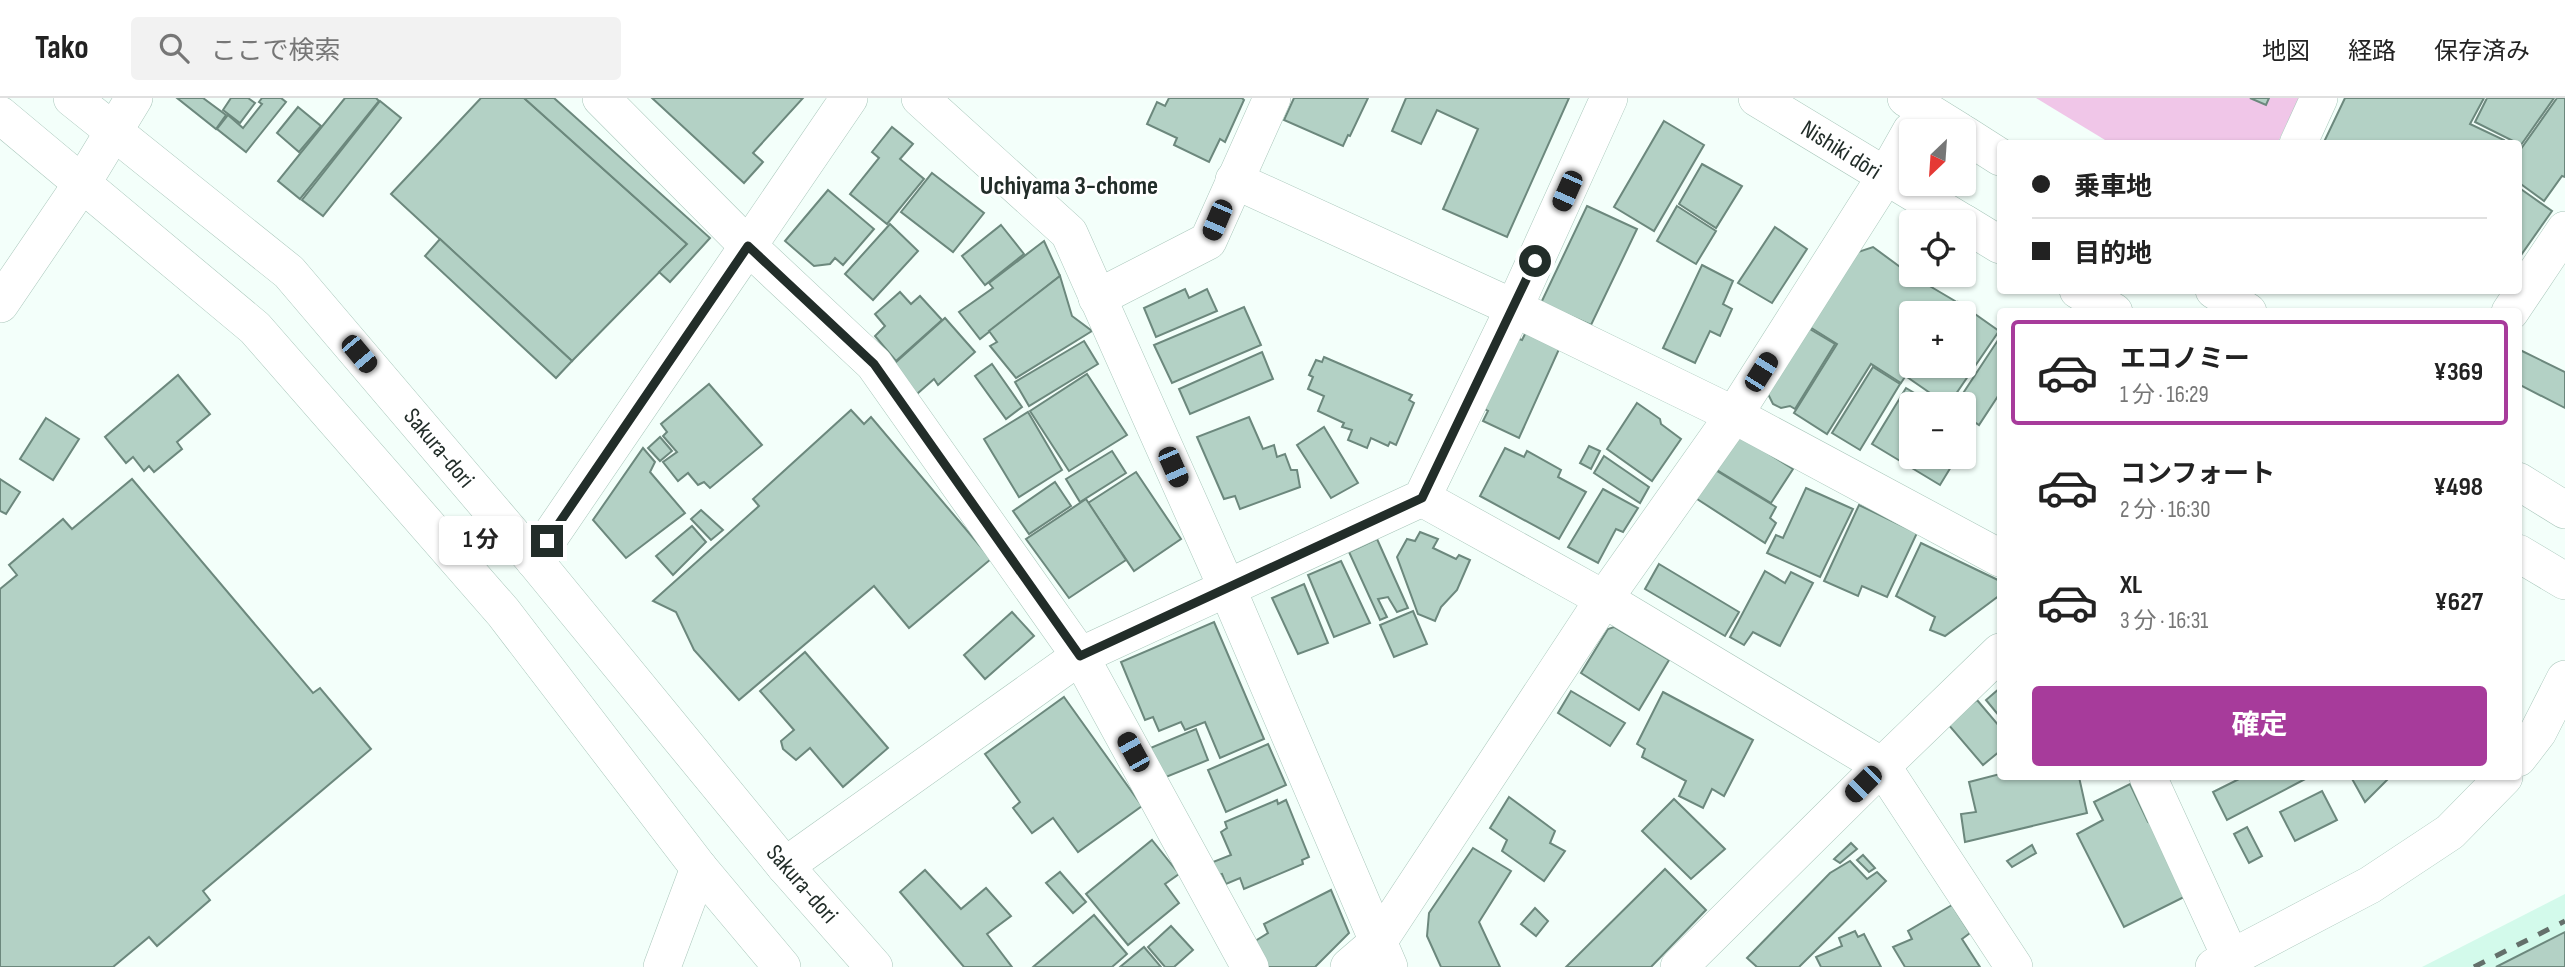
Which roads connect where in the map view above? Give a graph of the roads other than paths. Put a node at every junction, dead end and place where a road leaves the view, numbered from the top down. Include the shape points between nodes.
1 (72, 98) edge
2 (134, 98) edge
3 (601, 98) edge
4 (849, 98) edge
5 (920, 98) edge
6 (1272, 98) edge
7 (1609, 98) edge
8 (1757, 98) edge
9 (2319, 98) edge
10 (1916, 114) edge
11 (0, 115) edge
12 (113, 133) junction
13 (2300, 140) edge
14 (1976, 142) edge
15 (1997, 155) edge
16 (1885, 177) junction
17 (1234, 180) junction
18 (83, 182) junction
19 (1941, 210) edge
20 (1976, 230) edge
21 (2565, 230) edge
22 (1997, 242) edge
23 (748, 246) junction
24 (2085, 294) edge
25 (1097, 298) junction
26 (0, 304) edge
27 (1514, 308) junction
28 (2107, 308) edge
29 (2513, 308) edge
30 (1734, 415) junction
31 (2522, 483) edge
32 (1422, 498) junction
33 (2565, 510) edge
34 (2522, 555) edge
35 (1997, 556) edge
36 (534, 560) junction
37 (2565, 581) edge
38 (1227, 589) junction
39 (1604, 599) junction
40 (1997, 655) edge
41 (1080, 656) junction
42 (2565, 679) edge
43 (2522, 753) edge
44 (1882, 766) junction
45 (2149, 780) edge
46 (2501, 780) edge
47 (785, 866) junction
48 (699, 868) junction
49 (1383, 955) edge
50 (2223, 963) edge
51 (662, 967) edge
52 (782, 967) edge
53 (874, 967) edge
54 (1250, 967) edge
55 (1349, 967) edge
56 (1679, 967) edge
57 (2014, 967) edge

1 - 12 street, Sakura-dori
2 - 12 street
3 - 23 street
4 - 23 street
5 - 25 street via 1069,233
6 - 17 street
7 - 27 street
8 - 16 street, Nishiki dōri
9 - 13 street
10 - 16 street
11 - 18 street
12 - 18 street
12 - 36 street, Sakura-dori via 289,272
14 - 15 street
16 - 19 street, Nishiki dōri
16 - 30 street
17 - 25 street via 1208,241
17 - 27 street
18 - 26 street
18 - 48 street via 256,328 503,612
20 - 22 street, Nishiki dōri
21 - 29 street
23 - 36 street
23 - 41 street via 874,364
24 - 28 street
25 - 38 street
27 - 30 street
27 - 32 street
30 - 35 street
30 - 39 street
31 - 33 street
32 - 38 street
32 - 39 street
34 - 37 street
36 - 47 street, Sakura-dori
38 - 41 street
38 - 49 street
39 - 44 street
39 - 49 street
40 - 44 street
41 - 47 street
41 - 54 street
42 - 43 street
44 - 56 street
44 - 57 street
45 - 50 street
46 - 50 street via 2451,832 2370,885
47 - 53 street, Sakura-dori
48 - 51 street
48 - 52 street
49 - 55 street

